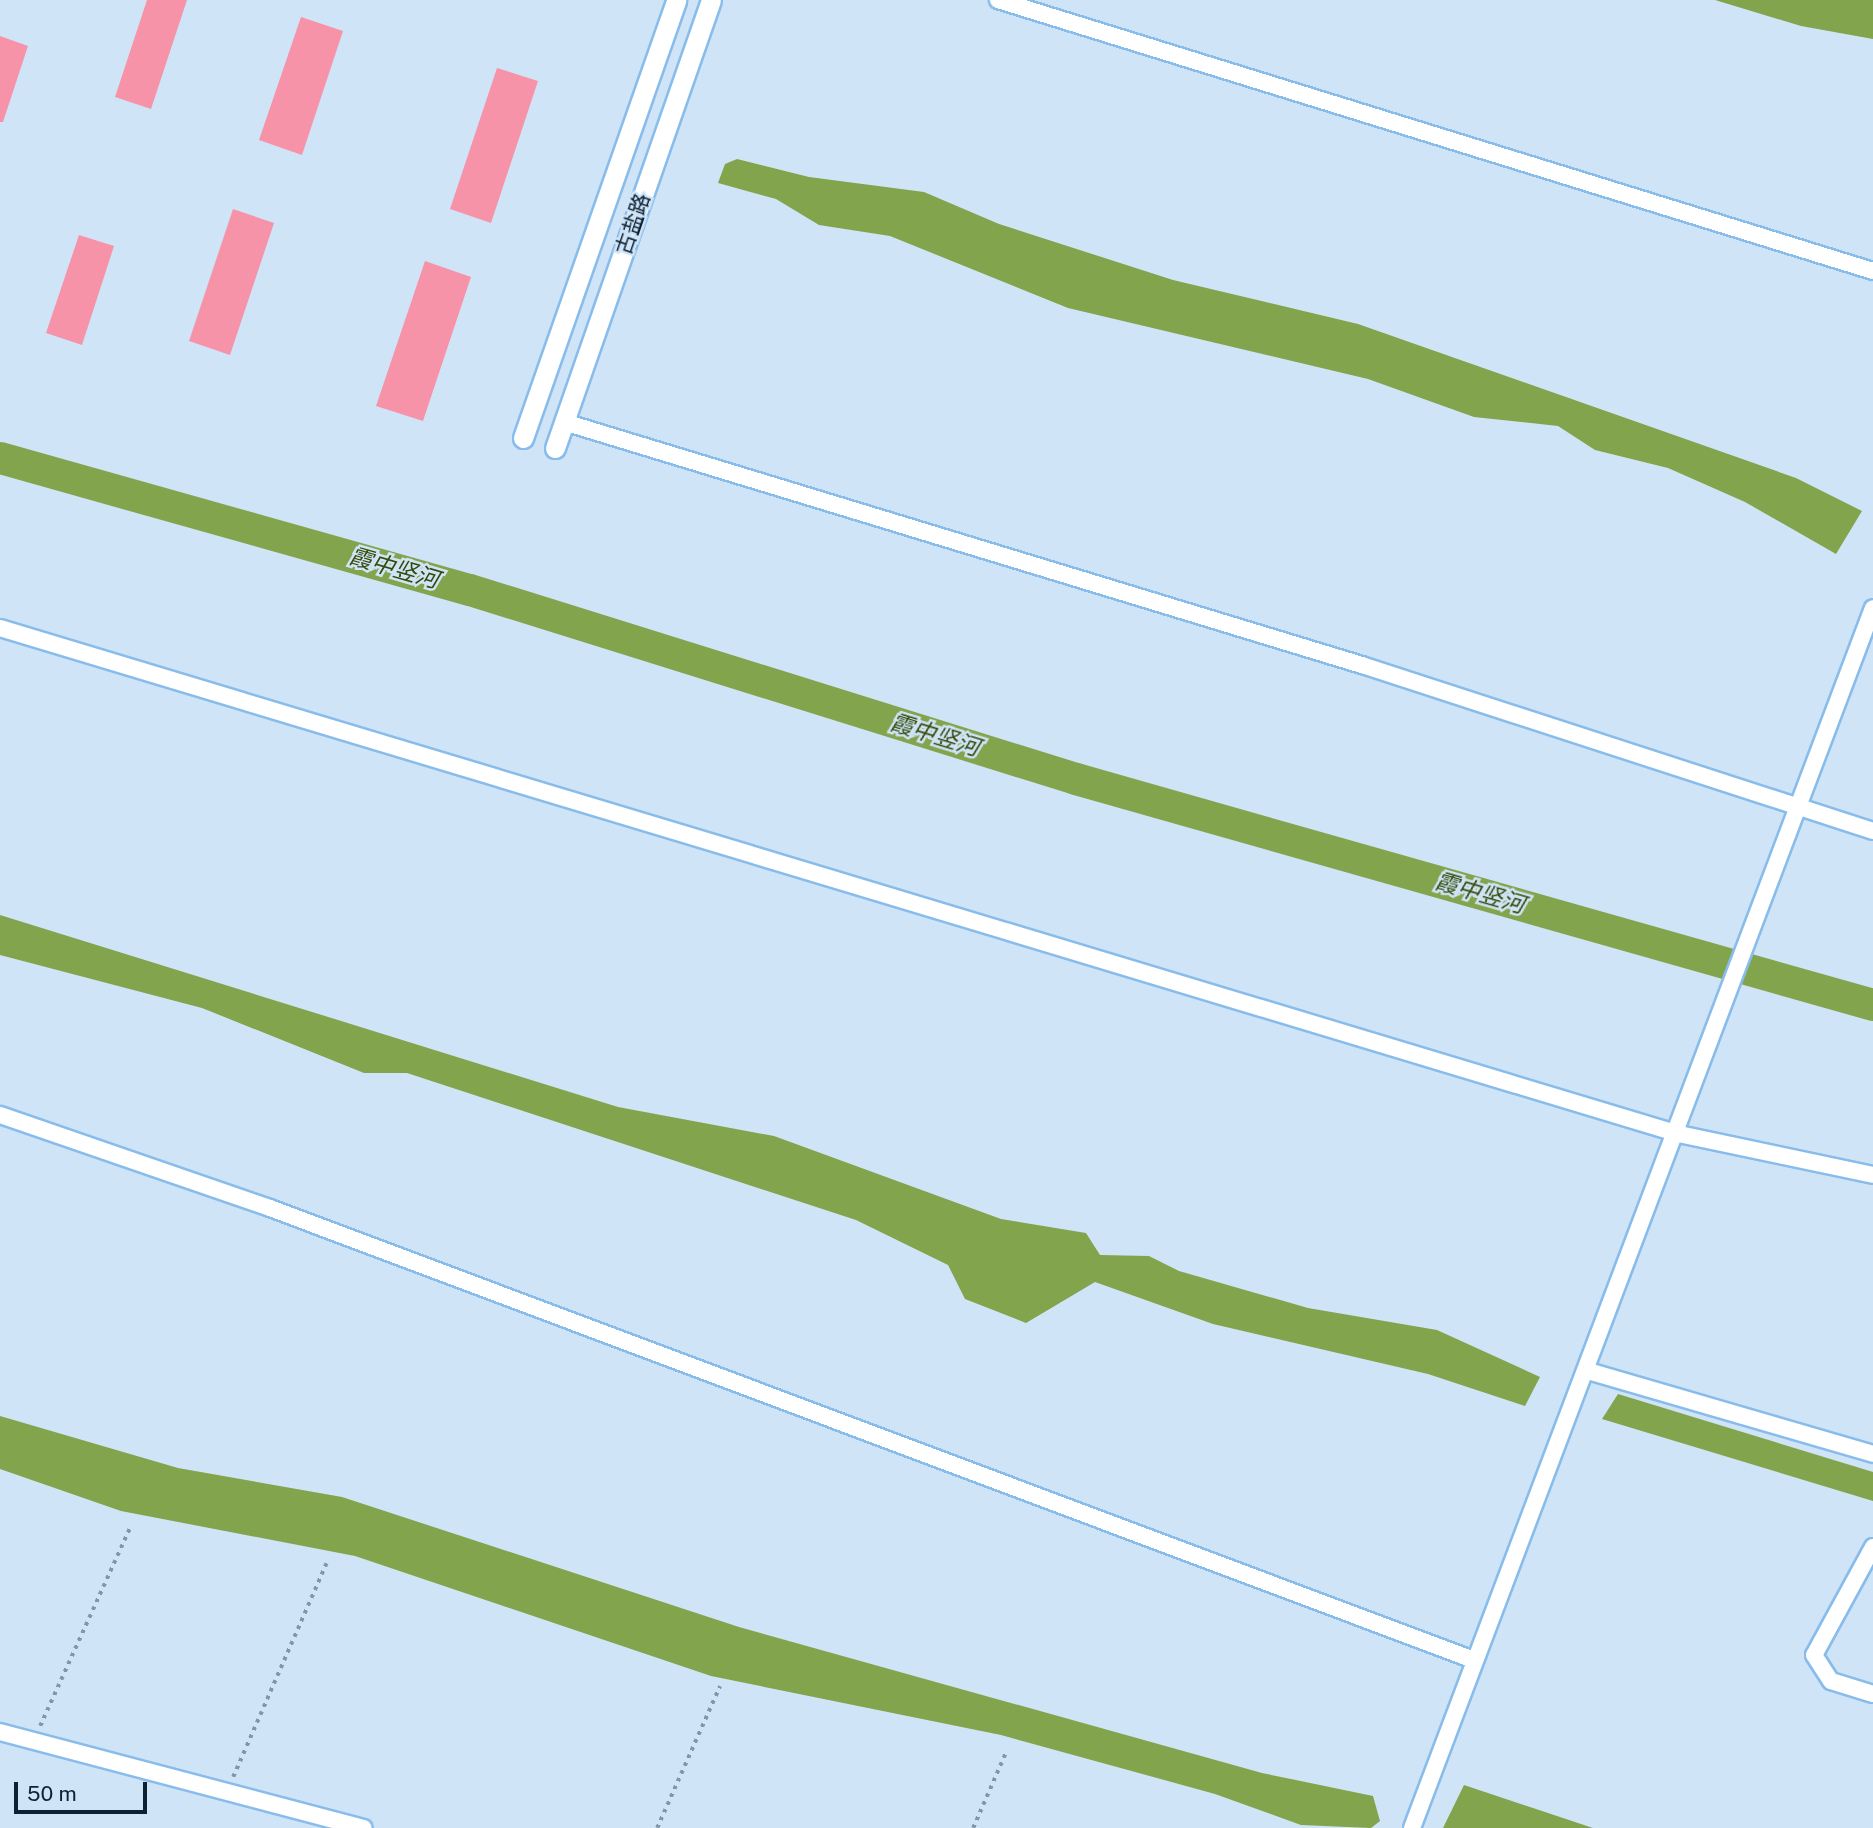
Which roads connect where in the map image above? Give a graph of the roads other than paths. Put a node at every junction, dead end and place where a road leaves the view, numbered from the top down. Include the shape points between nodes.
1 (676, 0) edge
2 (711, 0) edge
3 (999, 0) edge
4 (1873, 271) edge
5 (564, 422) junction
6 (523, 438) dead end
7 (555, 448) dead end
8 (1873, 608) edge
9 (0, 628) edge
10 (1798, 805) junction
11 (1873, 831) edge
12 (0, 1115) edge
13 (1679, 1133) junction
14 (1873, 1175) edge
15 (1588, 1371) junction
16 (1873, 1454) edge
17 (1873, 1547) edge
18 (1474, 1660) junction
19 (1873, 1694) edge
20 (0, 1732) edge
21 (363, 1828) edge
22 (1412, 1828) edge

1 - 6 street, 古盐路
2 - 5 street, 古盐路
3 - 4 street
5 - 7 street, 古盐路
5 - 10 street
8 - 10 street
9 - 13 street
10 - 11 street
10 - 13 street
12 - 18 street via 270,1208
13 - 14 street
13 - 15 street
15 - 16 street
15 - 18 street
17 - 19 street via 1814,1655 1831,1681
18 - 22 street
20 - 21 street

